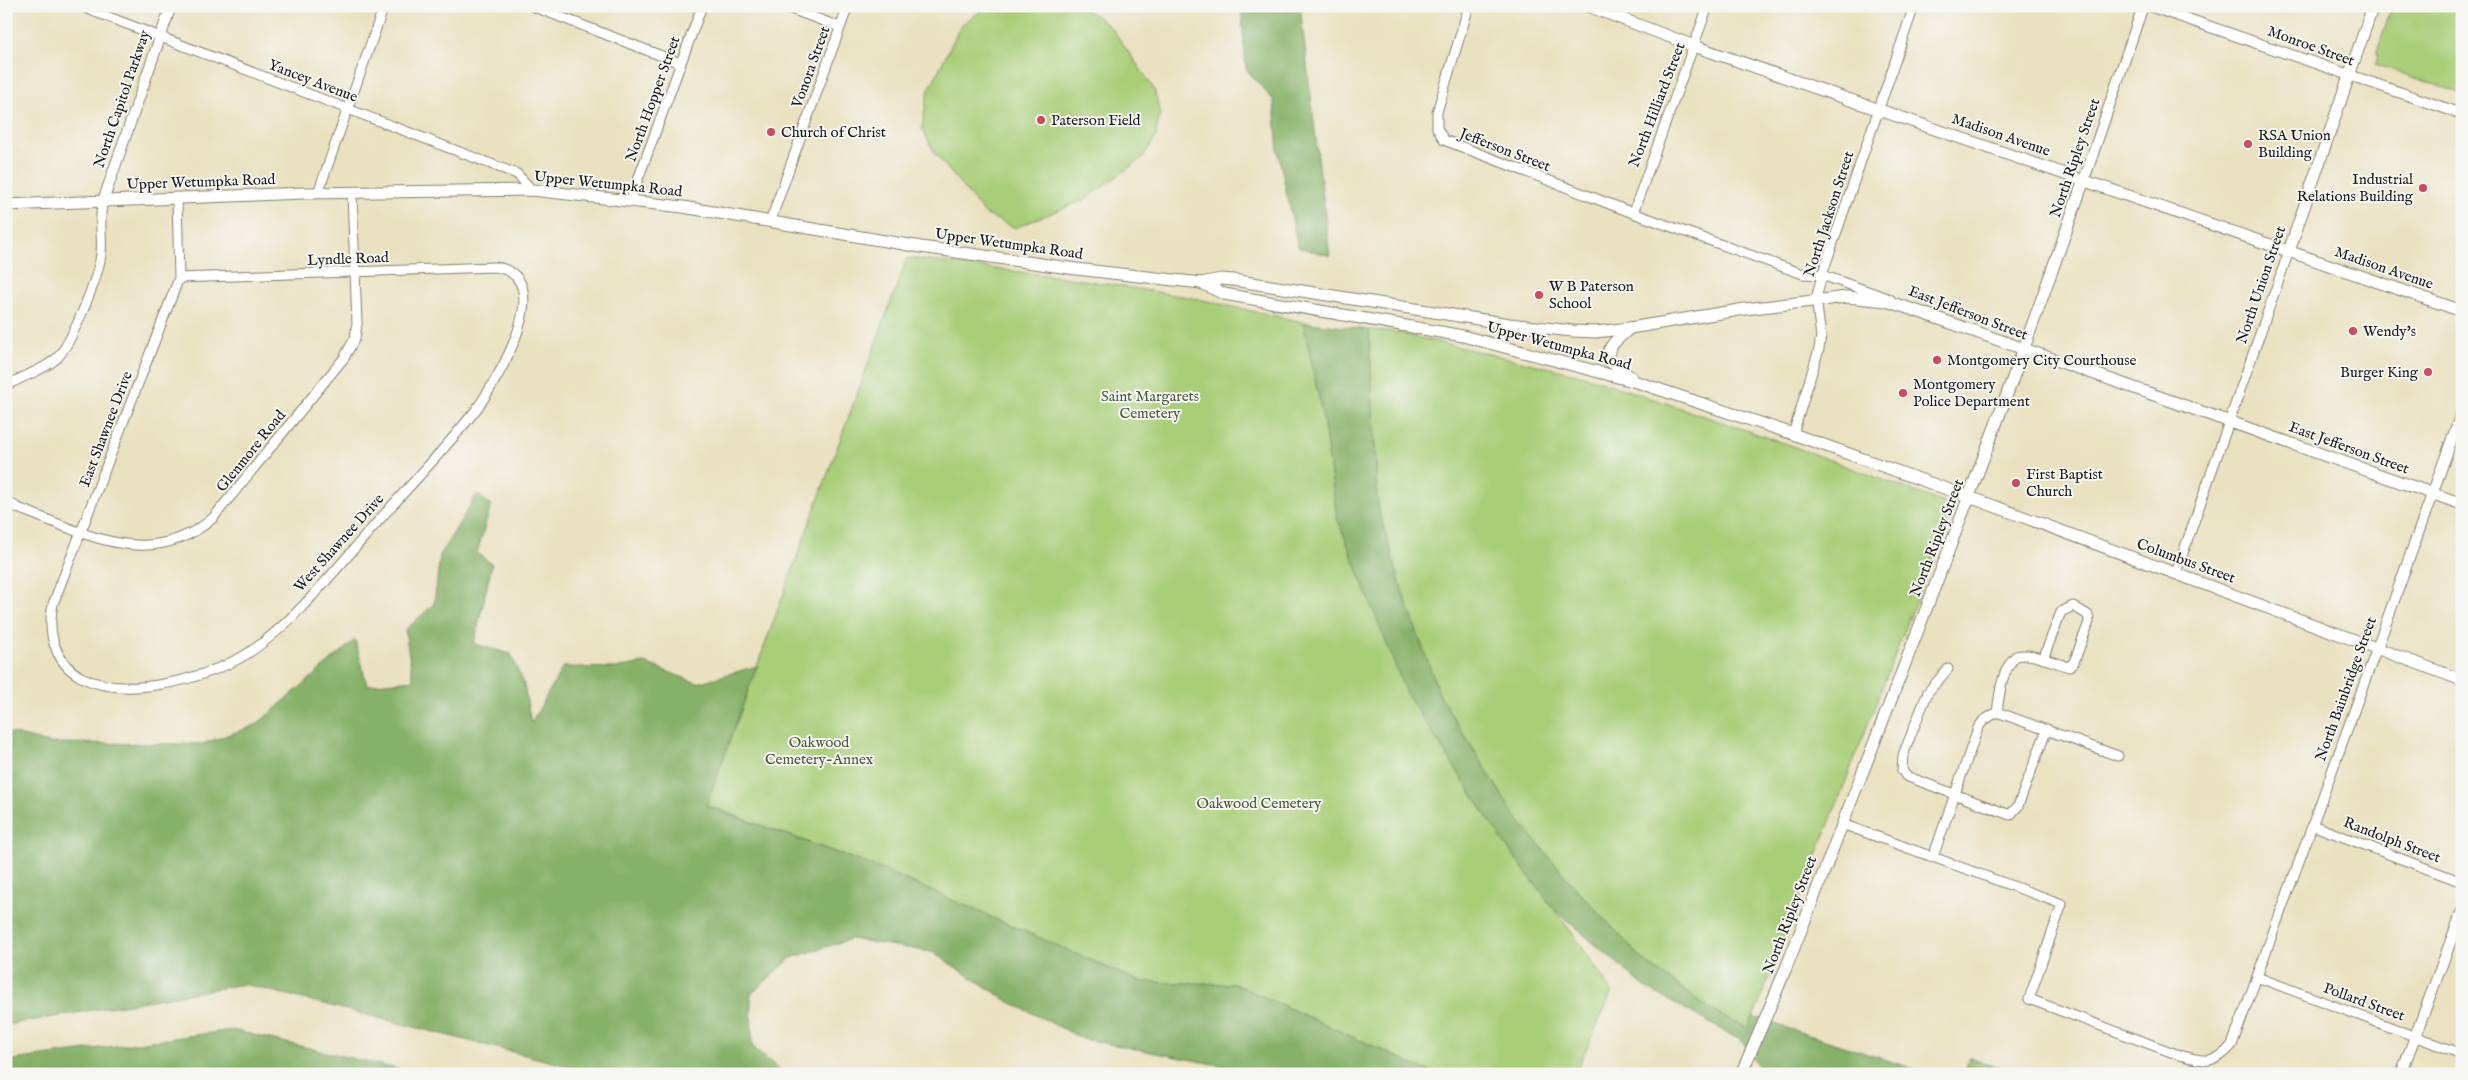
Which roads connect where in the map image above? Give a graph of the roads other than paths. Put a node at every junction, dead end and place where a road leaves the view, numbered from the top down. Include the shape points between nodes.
1 (80, 6) edge
2 (171, 6) edge
3 (384, 6) edge
4 (532, 6) edge
5 (702, 6) edge
6 (783, 6) edge
7 (848, 6) edge
8 (1469, 6) edge
9 (1588, 6) edge
10 (1708, 6) edge
11 (1914, 6) edge
12 (2143, 6) edge
13 (2150, 6) edge
14 (2373, 6) edge
15 (840, 27) junction
16 (160, 37) junction
17 (1694, 46) junction
18 (680, 63) junction
19 (2349, 76) junction
20 (347, 108) junction
21 (1878, 108) junction
22 (2462, 114) edge
23 (2084, 180) junction
24 (532, 190) junction
25 (318, 193) junction
26 (352, 193) junction
27 (177, 198) junction
28 (103, 201) junction
29 (630, 201) junction
30 (6, 205) edge
31 (1632, 213) junction
32 (770, 222) junction
33 (2289, 251) junction
34 (356, 272) junction
35 (1822, 275) junction
36 (517, 276) joint
37 (179, 278) junction
38 (1201, 283) junction
39 (1816, 299) junction
40 (1419, 310) junction
41 (1917, 311) junction
42 (2462, 311) edge
43 (1417, 327) junction
44 (1630, 328) junction
45 (2024, 351) junction
46 (1640, 383) junction
47 (6, 386) edge
48 (2462, 411) edge
49 (2229, 422) junction
50 (1793, 434) junction
51 (1900, 472) joint
52 (2432, 494) junction
53 (1969, 497) junction
54 (6, 500) edge
55 (2462, 504) edge
56 (81, 531) junction
57 (2176, 573) junction
58 (2377, 648) junction
59 (2043, 659) junction
60 (65, 664) joint
61 (1948, 669) dead end
62 (2462, 680) edge
63 (1998, 712) junction
64 (2047, 730) junction
65 (2118, 756) dead end
66 (1954, 796) junction
67 (1842, 824) junction
68 (2312, 825) junction
69 (1933, 857) junction
70 (2462, 882) edge
71 (2462, 911) edge
72 (2257, 977) junction
73 (2416, 1036) junction
74 (2462, 1054) edge
75 (1741, 1074) edge
76 (2401, 1074) edge

1 - 16 street, Yancey Avenue
2 - 16 street, North Capitol Parkway
3 - 20 street
4 - 18 street
5 - 18 street, North Hopper Street
6 - 15 street
7 - 15 street, Vonora Street
8 - 31 street, Jefferson Street via 1437,112 1439,135 1453,145
9 - 17 main road, Madison Avenue
10 - 17 street, North Hilliard Street
11 - 21 street, North Jackson Street
12 - 23 street, North Ripley Street
13 - 19 street, Monroe Street
14 - 19 main road, North Union Street
15 - 32 street, Vonora Street
16 - 20 street, Yancey Avenue
16 - 28 street, North Capitol Parkway
17 - 21 main road, Madison Avenue
17 - 31 street, North Hilliard Street
18 - 29 street, North Hopper Street
19 - 22 street, Monroe Street
19 - 33 main road, North Union Street
20 - 24 street, Yancey Avenue via 516,174
20 - 25 street
21 - 23 main road, Madison Avenue
21 - 35 street, North Jackson Street
23 - 33 main road, Madison Avenue
23 - 45 main road, North Ripley Street
24 - 26 main road, Upper Wetumpka Road
24 - 29 main road, Upper Wetumpka Road
25 - 26 main road, Upper Wetumpka Road
25 - 27 main road, Upper Wetumpka Road
26 - 34 street, Glenmore Road
27 - 28 main road, Upper Wetumpka Road
27 - 37 street, East Shawnee Drive
28 - 30 main road, Upper Wetumpka Road
28 - 47 street via 99,217 101,250 98,268 68,345 55,360
29 - 32 main road, Upper Wetumpka Road
31 - 35 street, East Jefferson Street via 1804,274
32 - 38 main road, Upper Wetumpka Road via 946,251
33 - 42 main road, Madison Avenue
33 - 49 street, North Union Street
34 - 36 street, Lyndle Road via 487,267 502,268
34 - 37 street, Lyndle Road
34 - 56 street, Glenmore Road via 357,324 350,349 213,518 184,537 152,546 118,544
35 - 39 street, North Jackson Street
35 - 41 street, East Jefferson Street
36 - 60 street, West Shawnee Drive via 525,295 523,313 489,390 456,434 282,627 262,644 224,666 162,684 97,684
37 - 56 street, East Shawnee Drive
38 - 40 main road, Upper Wetumpka Road via 1221,279 1277,285
38 - 43 main road, Upper Wetumpka Road via 1224,294
39 - 41 main road, Upper Wetumpka Road via 1868,298
39 - 44 main road, Upper Wetumpka Road
39 - 50 street, North Jackson Street via 1821,336 1819,349
40 - 43 main road
40 - 44 main road, Upper Wetumpka Road via 1540,329 1596,332
41 - 45 main road, East Jefferson Street
43 - 46 main road, Upper Wetumpka Road via 1481,340
44 - 46 main road via 1611,346 1608,360
45 - 49 main road, East Jefferson Street
45 - 53 main road, North Ripley Street
46 - 50 main road, Upper Wetumpka Road
48 - 52 street, North Bainbridge Street
49 - 52 main road, East Jefferson Street
49 - 57 street, North Union Street
50 - 51 main road, Upper Wetumpka Road
51 - 53 main road, Columbus Street
52 - 55 main road, East Jefferson Street
52 - 58 street, North Bainbridge Street
53 - 57 main road, Columbus Street
53 - 67 main road, North Ripley Street
54 - 56 street, Glenmore Road via 18,508
56 - 60 street, East Shawnee Drive via 50,615 53,642
57 - 58 main road, Columbus Street
58 - 62 main road, Columbus Street
58 - 68 street, North Bainbridge Street
59 - 59 street via 2069,667 2074,662 2089,622 2082,609 2073,606 2061,612
59 - 63 street via 2022,654 2011,660 2001,684
61 - 66 street via 1928,692 1901,763 1906,776
63 - 64 street
63 - 66 street via 1978,728
64 - 65 street
64 - 66 street via 2015,812 2010,815
66 - 69 street
67 - 69 street
67 - 75 main road, North Ripley Street
68 - 70 street, Randolph Street
68 - 72 street, North Bainbridge Street
69 - 72 street, North Bainbridge Street via 2062,904 2029,999 2161,1048 2200,1061 2214,1060 2224,1054 2232,1044
71 - 73 street
72 - 73 street, Pollard Street
73 - 74 street, Pollard Street
73 - 76 street

